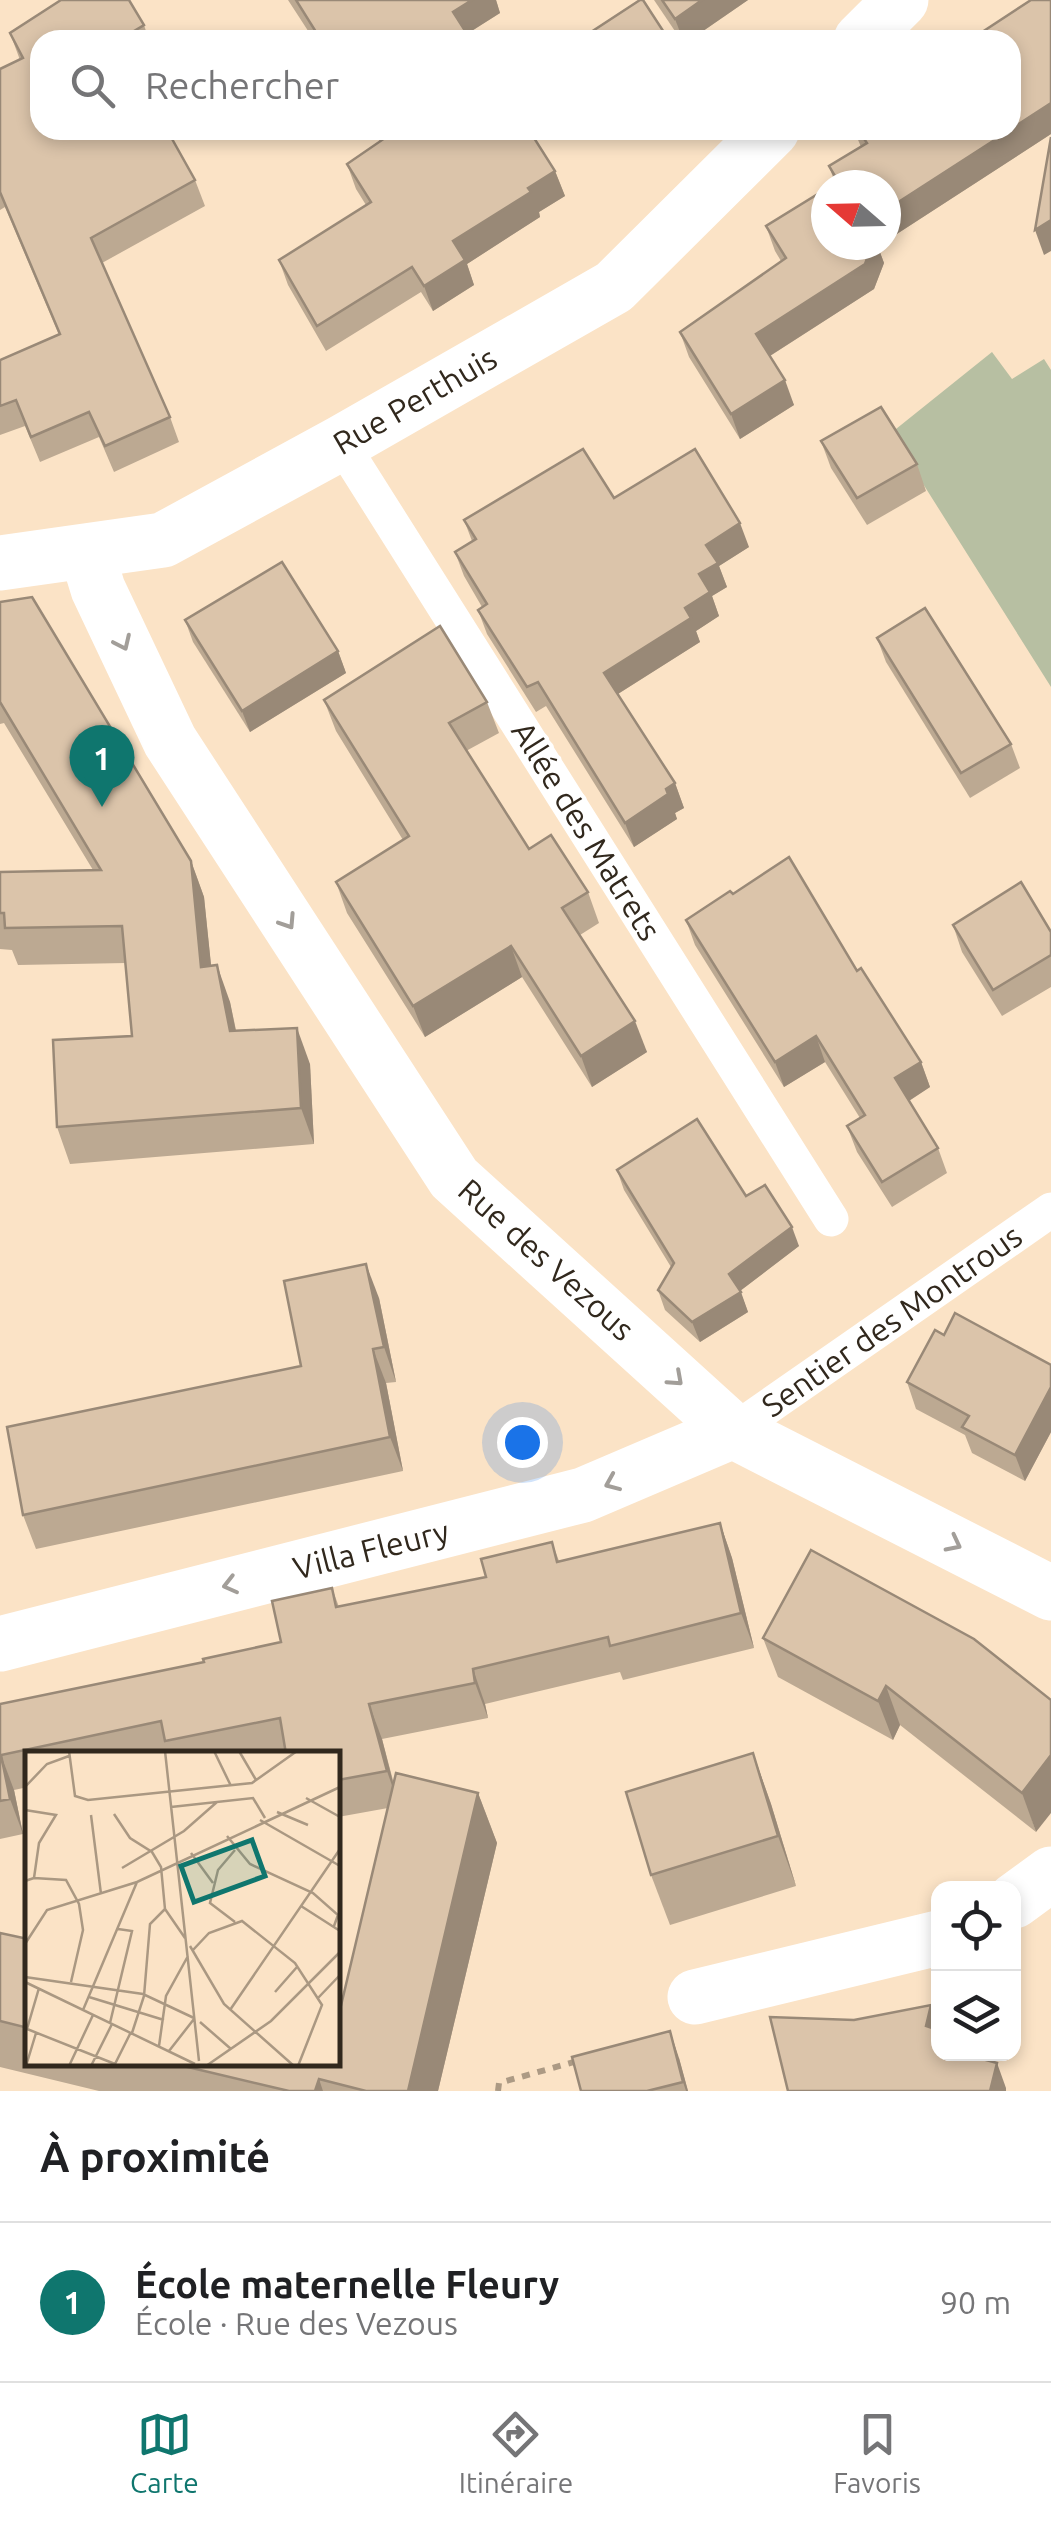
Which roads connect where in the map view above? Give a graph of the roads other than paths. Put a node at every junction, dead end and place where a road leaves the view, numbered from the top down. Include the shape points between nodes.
1 (901, 0) edge
2 (872, 30) edge
3 (762, 140) edge
4 (340, 443) junction
5 (87, 553) junction
6 (0, 563) edge
7 (1051, 1210) edge
8 (831, 1219) dead end
9 (733, 1431) junction
10 (1051, 1593) edge
11 (0, 1644) edge
12 (1051, 1874) edge
13 (1021, 1896) edge
14 (931, 1940) edge
15 (695, 1998) dead end

1 - 2 street
3 - 4 street, Rue Perthuis via 614,287
4 - 5 street, Rue Perthuis via 163,540
4 - 8 lane, Allée des Matrets
5 - 6 street, Rue Perthuis
5 -> 9 street, Rue des Vezous via 170,740 454,1178
7 - 9 lane, Sentier des Montrous
9 -> 10 street, Rue des Vezous
9 -> 11 street, Villa Fleury via 583,1495
12 - 13 street
14 - 15 street

